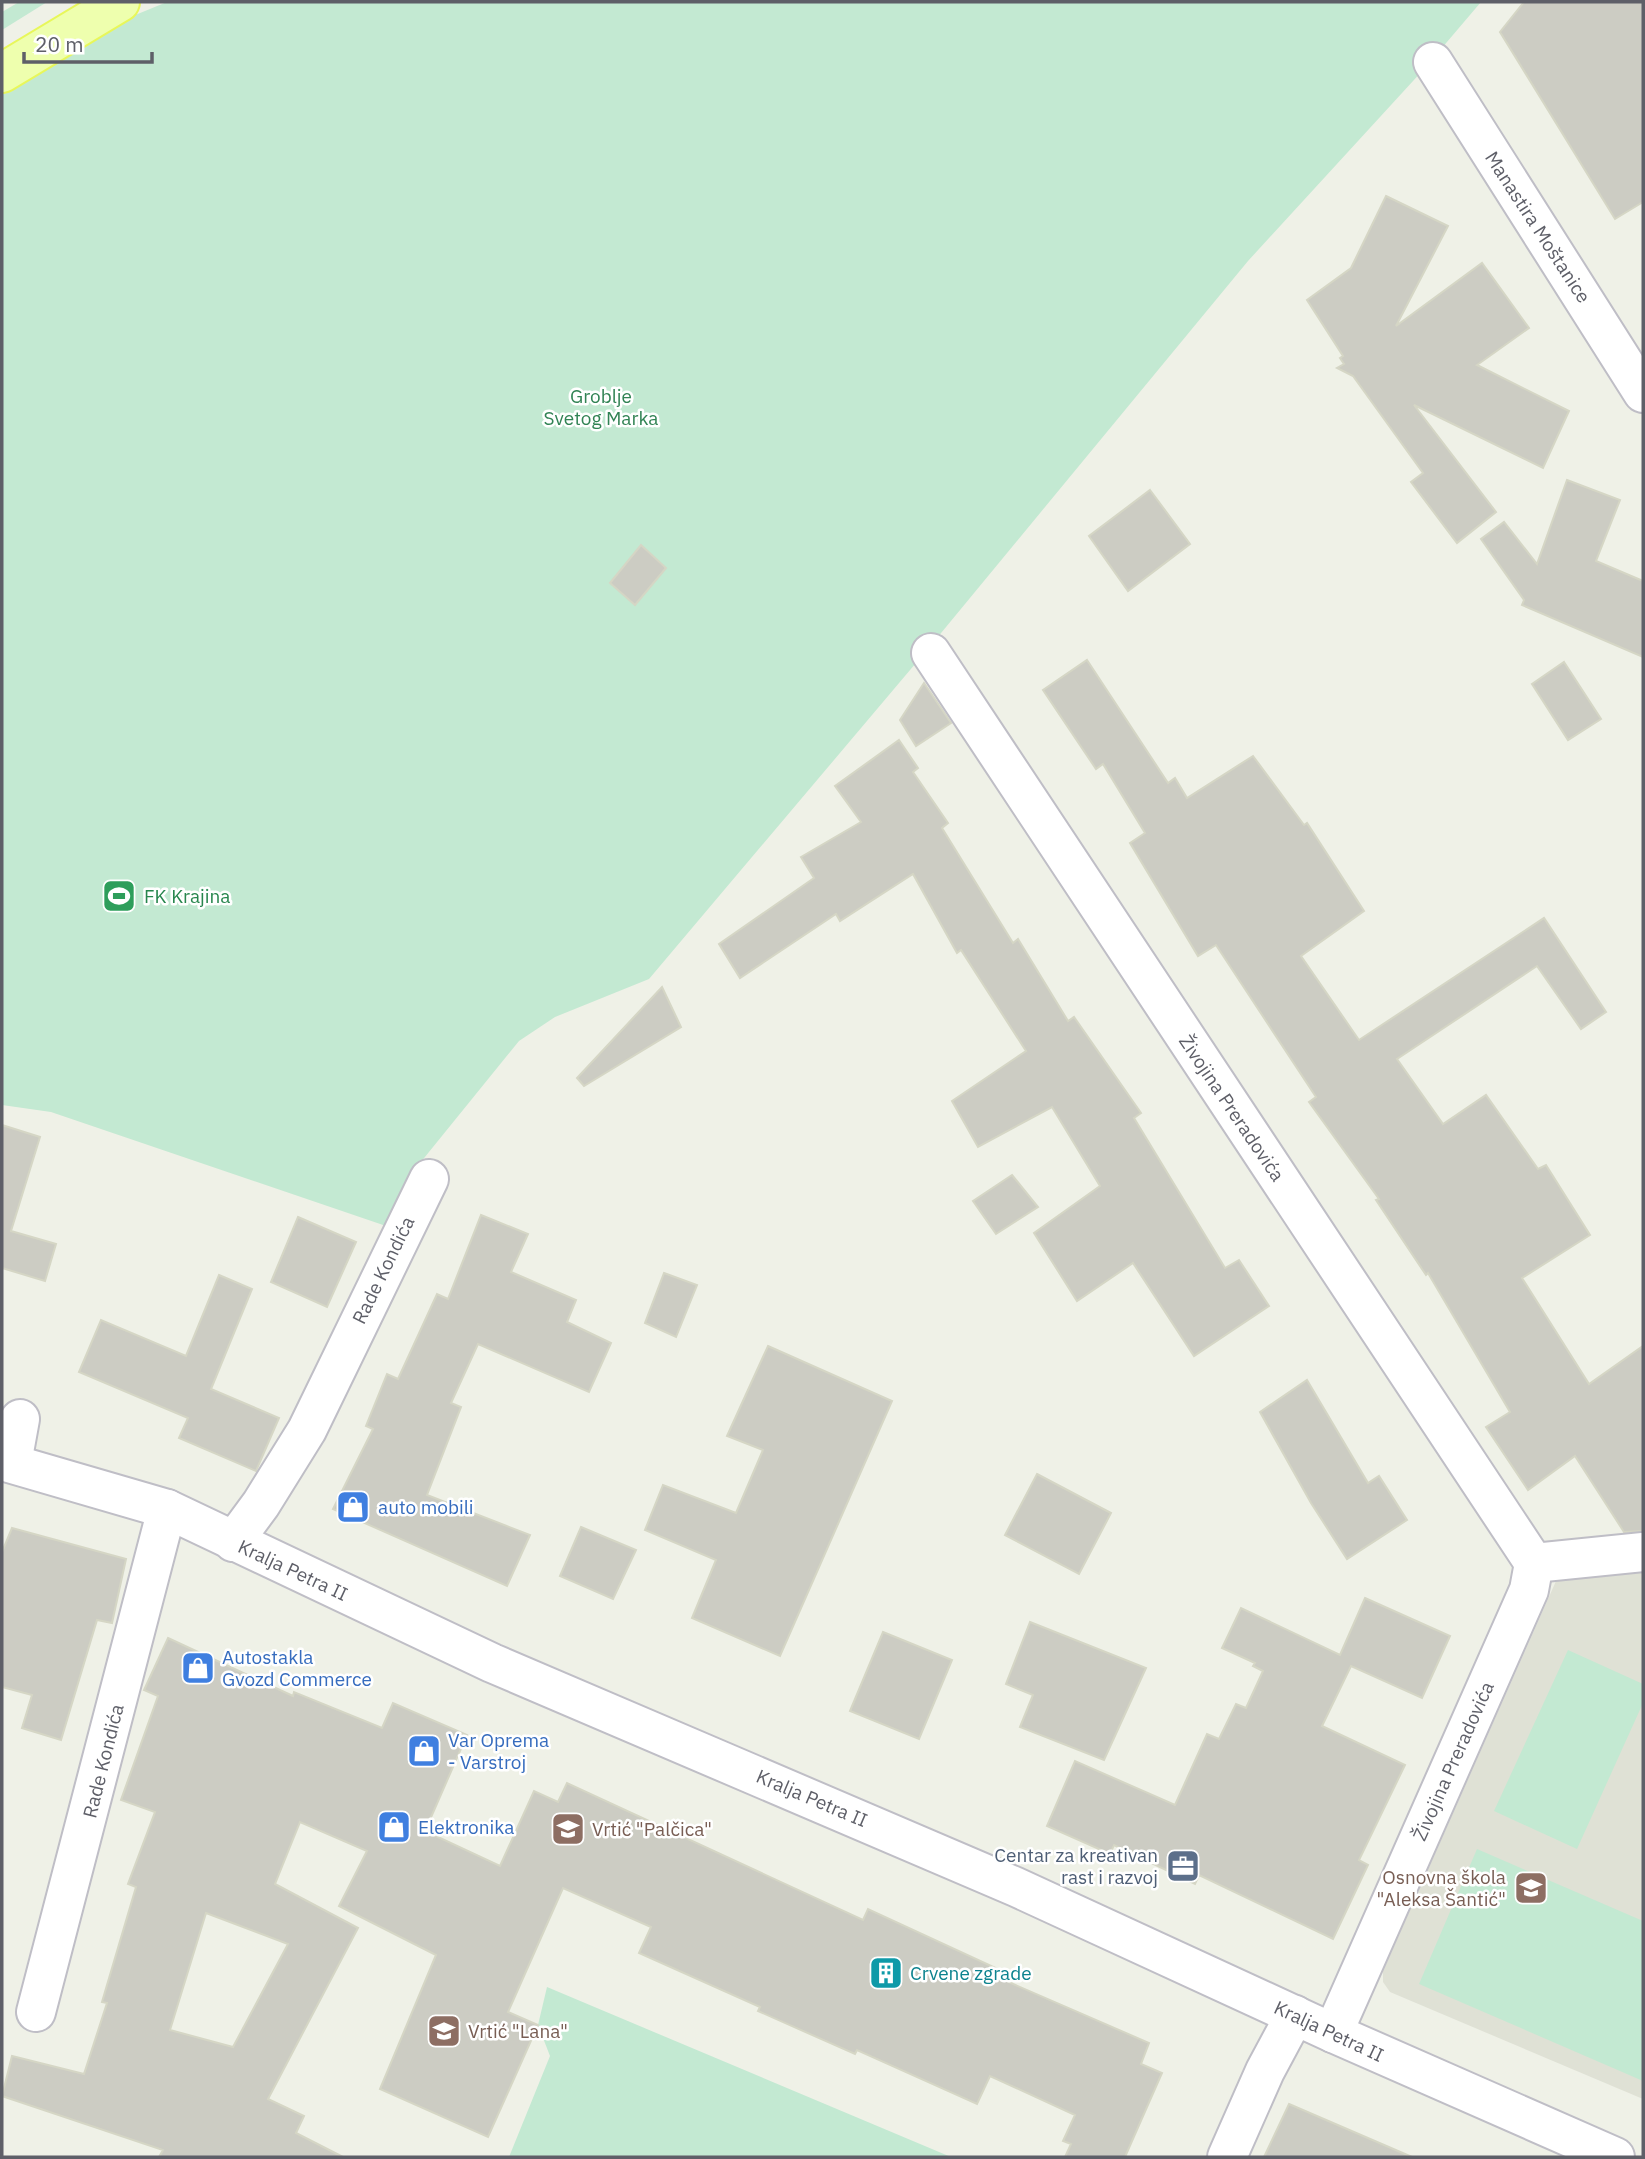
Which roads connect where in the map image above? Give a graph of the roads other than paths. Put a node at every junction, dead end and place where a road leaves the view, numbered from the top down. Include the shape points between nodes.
1 (120, 2) edge
2 (1433, 62) dead end
3 (2, 73) edge
4 (1643, 393) edge
5 (931, 653) dead end
6 (429, 1179) dead end
7 (19, 1419) dead end
8 (7, 1462) edge
9 (167, 1510) junction
10 (233, 1542) junction
11 (1643, 1552) edge
12 (1534, 1563) junction
13 (36, 2012) dead end
14 (1295, 2015) junction
15 (1333, 2033) junction
16 (1227, 2157) edge
17 (1615, 2157) edge

1 - 3 main road
2 - 4 street, Manastira Moštanice
5 - 12 street, Živojina Preradovića
6 - 10 street, Rade Kondića via 307,1430
7 - 8 street
8 - 9 street, Kralja Petra II
9 - 10 street, Kralja Petra II
9 - 13 street, Rade Kondića
10 - 14 street, Kralja Petra II via 492,1663 992,1877
11 - 12 street
12 - 15 street, Živojina Preradovića via 1529,1590
14 - 15 street, Kralja Petra II
14 - 16 street
15 - 17 street, Kralja Petra II

